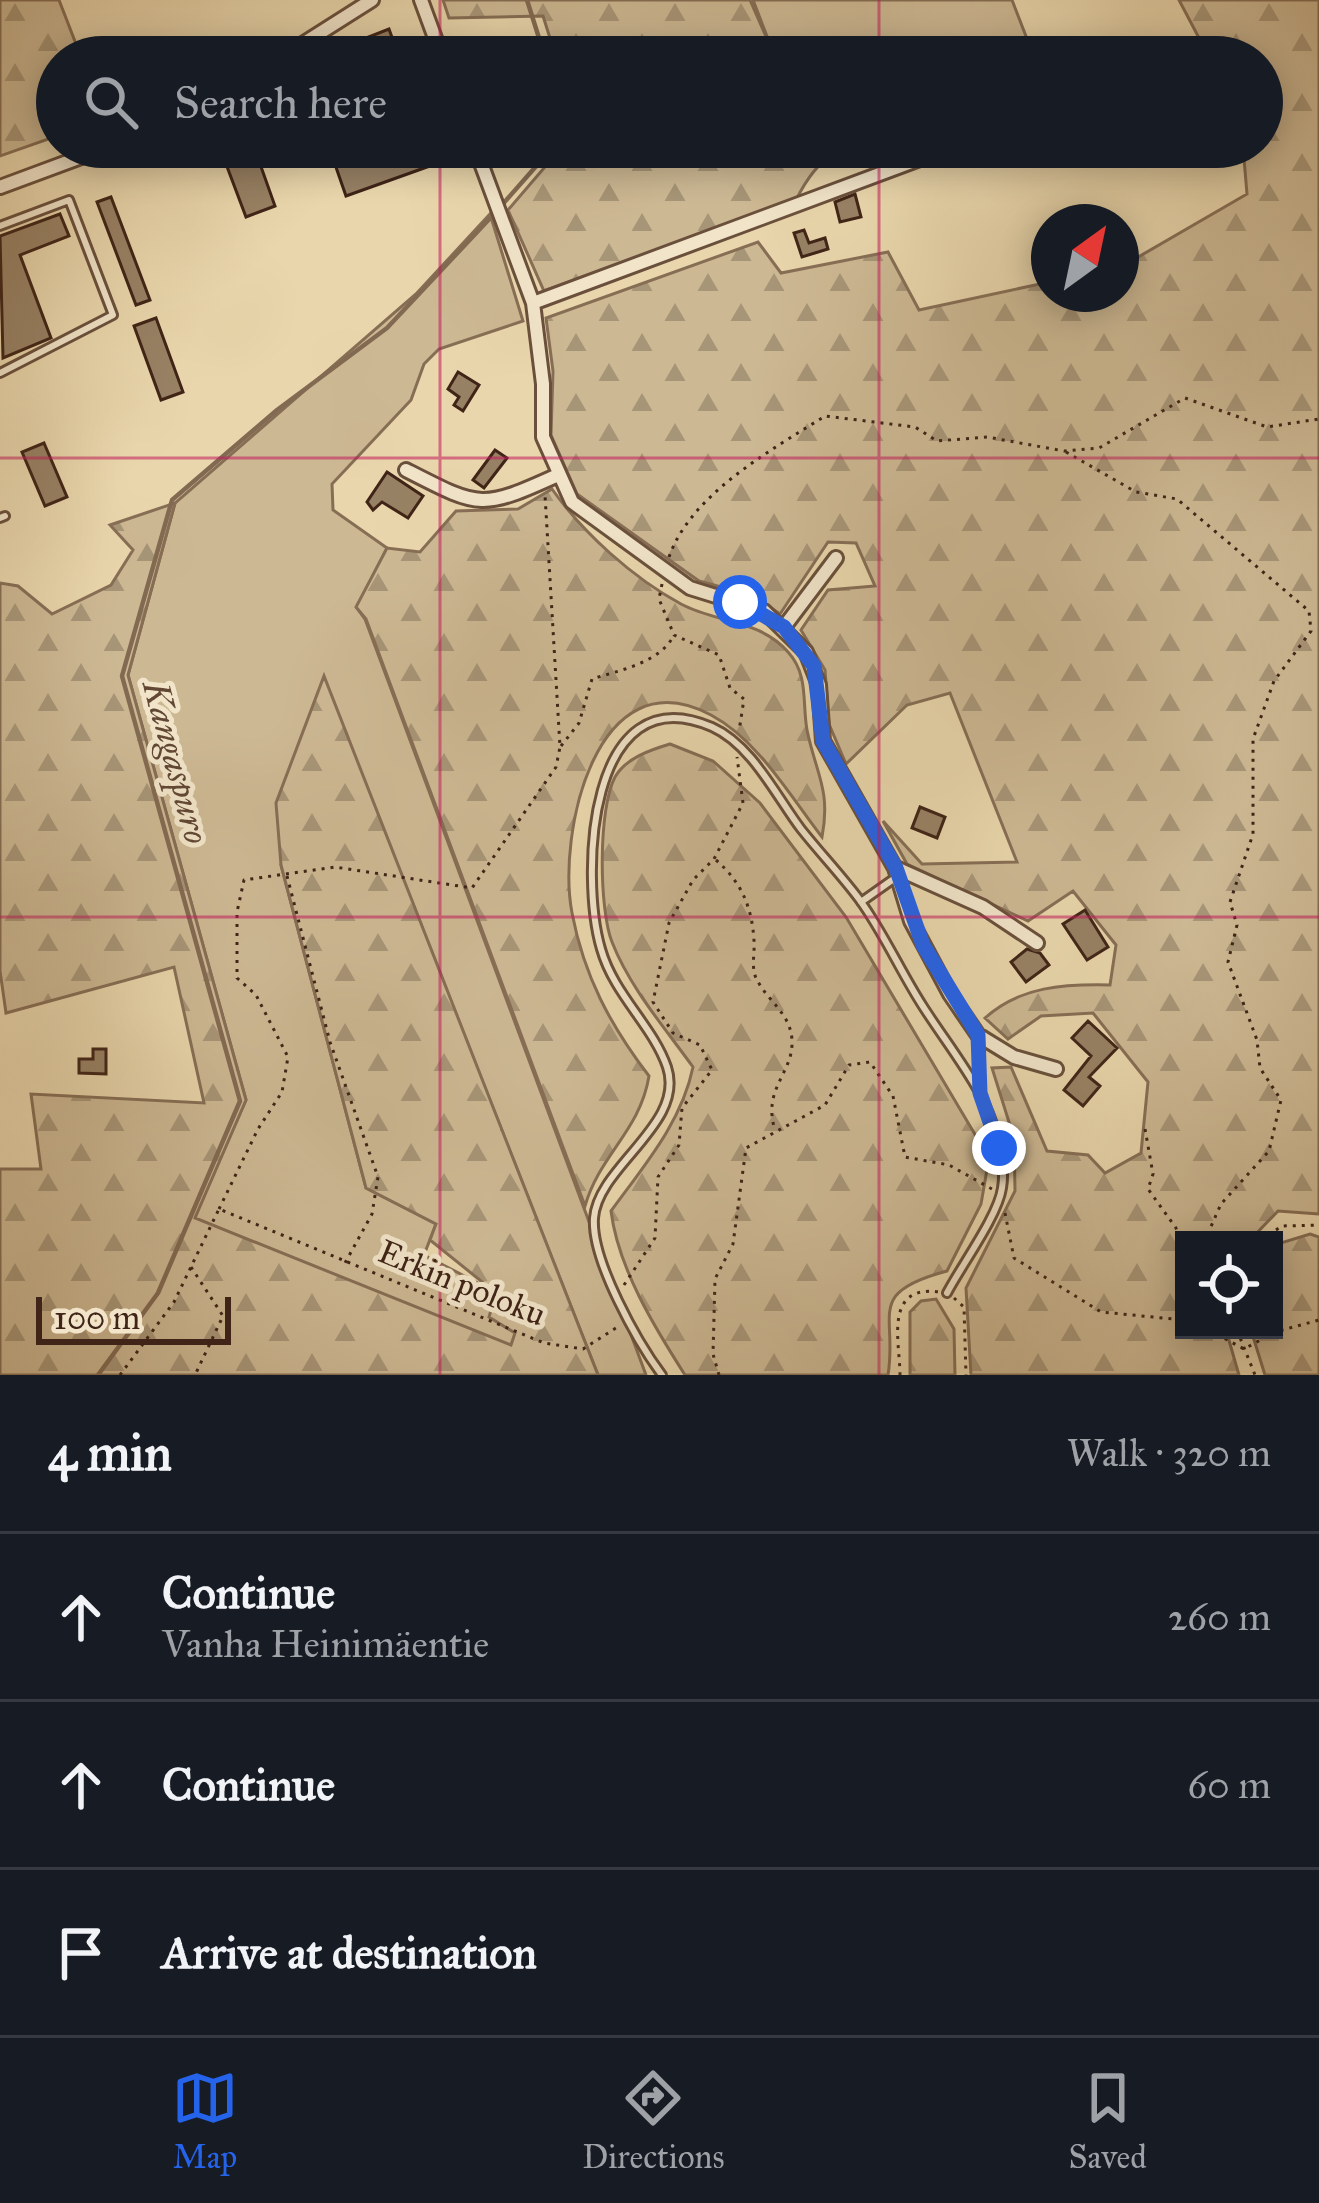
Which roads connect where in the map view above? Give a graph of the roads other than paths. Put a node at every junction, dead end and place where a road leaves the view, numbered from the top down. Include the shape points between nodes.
1 (372, 0) edge
2 (422, 0) edge
3 (316, 36) edge
4 (435, 36) edge
5 (53, 168) edge
6 (483, 168) edge
7 (896, 168) edge
8 (0, 188) edge
9 (0, 226) edge
10 (533, 303) junction
11 (0, 373) edge
12 (406, 470) dead end
13 (551, 478) junction
14 (836, 558) dead end
15 (784, 627) junction
16 (896, 871) junction
17 (861, 902) junction
18 (1037, 943) dead end
19 (1056, 1069) dead end
20 (947, 1293) road end
21 (662, 1375) edge

1 - 3 street
2 - 4 street
5 - 8 street
6 - 10 street
7 - 10 street
9 - 11 lane via 69,200 113,315
10 - 13 street
12 - 13 street via 469,502 490,503
13 - 15 street via 690,588 764,611
14 - 15 street
15 - 16 street via 814,666 823,741
16 - 17 lane
16 - 18 street via 983,908
16 - 19 street via 923,945 978,1035
17 - 20 lane via 980,1093 999,1148 1002,1189
17 - 21 lane via 735,744 712,727 673,719 642,728 610,761 593,835 601,950 670,1082 594,1218 627,1318

